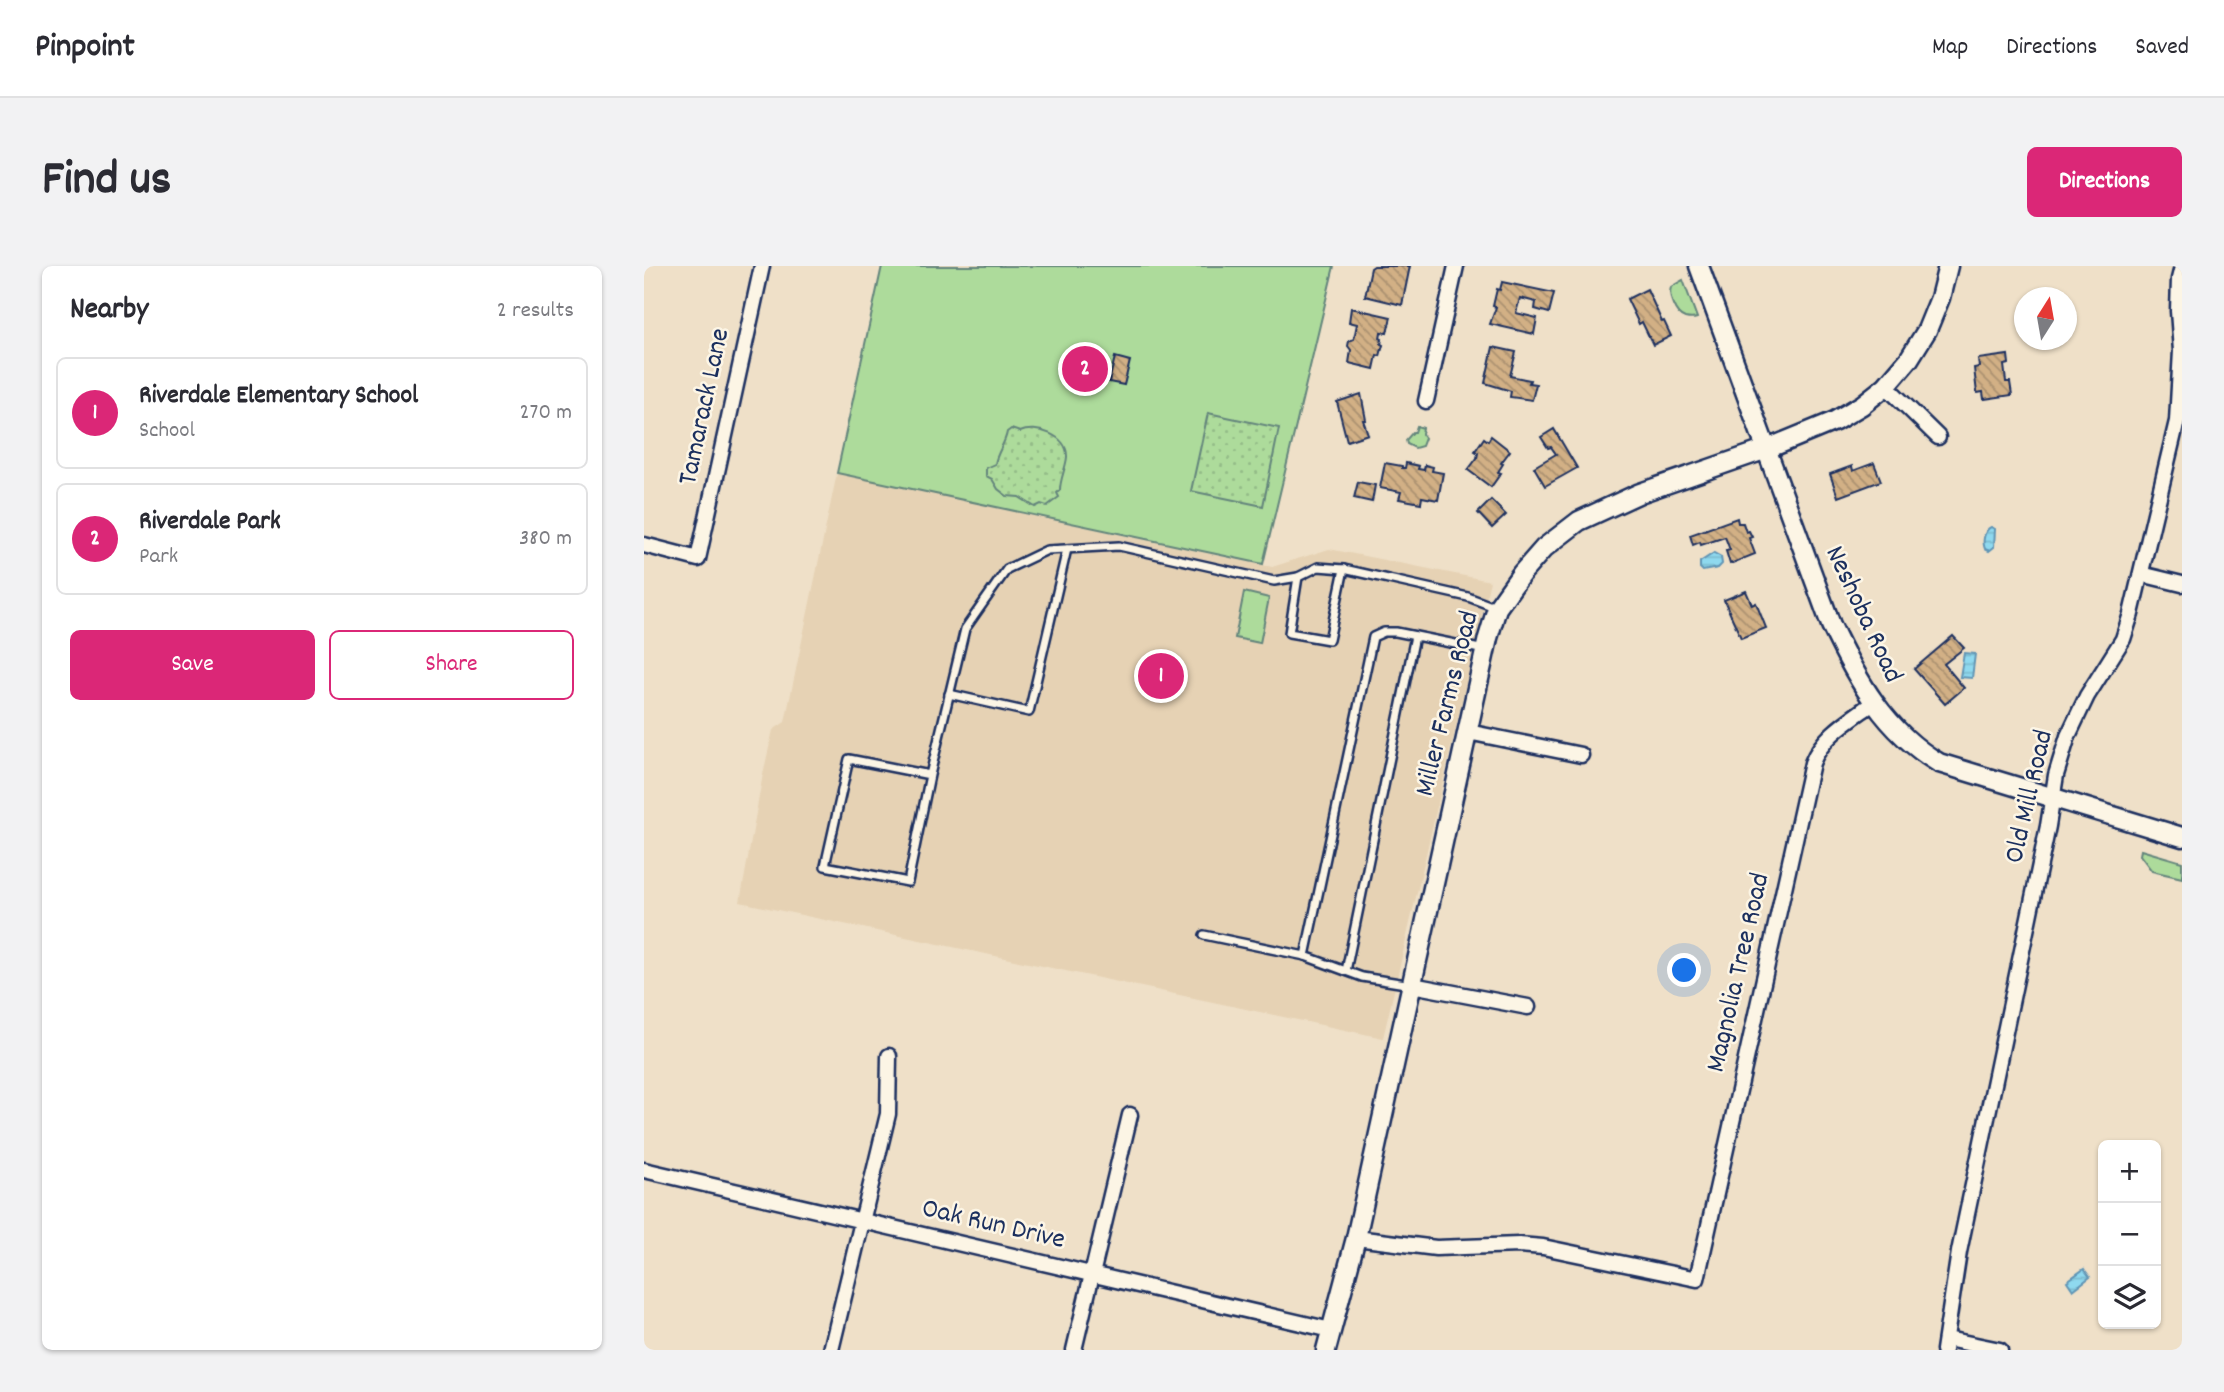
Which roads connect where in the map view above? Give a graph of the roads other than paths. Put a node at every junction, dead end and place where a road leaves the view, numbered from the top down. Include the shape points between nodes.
1 (762, 266) edge
2 (1456, 266) edge
3 (1699, 266) edge
4 (1948, 266) edge
5 (2182, 267) edge
6 (1885, 386) junction
7 (1426, 401) dead end
8 (1938, 437) dead end
9 (1767, 449) junction
10 (644, 545) edge
11 (1067, 549) junction
12 (1344, 569) junction
13 (2141, 574) junction
14 (1298, 577) junction
15 (2182, 584) edge
16 (1497, 608) junction
17 (1415, 636) junction
18 (1485, 650) junction
19 (950, 694) junction
20 (1873, 703) junction
21 (1468, 732) junction
22 (1581, 755) dead end
23 (930, 775) junction
24 (2053, 799) junction
25 (2182, 837) edge
26 (1204, 935) dead end
27 (1305, 956) junction
28 (1346, 971) junction
29 (1412, 985) junction
30 (1528, 1007) dead end
31 (889, 1056) dead end
32 (1130, 1115) dead end
33 (644, 1170) edge
34 (860, 1221) junction
35 (1356, 1238) junction
36 (1093, 1274) junction
37 (1331, 1330) junction
38 (1945, 1345) edge
39 (831, 1350) edge
40 (1074, 1350) edge
41 (1326, 1350) edge
42 (2000, 1350) edge

1 - 10 street, Tamarack Lane via 698,559
2 - 7 street
3 - 9 street, Neshoba Road
4 - 6 street, Miller Farms Road via 1927,330
5 - 13 street, Old Mill Road via 2177,421
6 - 8 street
6 - 9 street, Miller Farms Road via 1835,422
9 - 16 street, Miller Farms Road via 1640,493 1579,521 1544,548
9 - 20 street, Neshoba Road via 1831,625
11 - 14 lane via 1119,546 1274,582
11 - 19 lane via 1047,550 1007,569 965,629
11 - 19 lane via 1029,712
12 - 14 lane via 1318,567
12 - 14 lane via 1329,640 1289,632
12 - 16 lane
13 - 15 street
13 - 24 street, Old Mill Road via 2123,639 2068,736
16 - 18 street, Miller Farms Road
17 - 18 lane
17 - 27 lane via 1384,632 1373,637
17 - 28 lane
18 - 21 street, Miller Farms Road
19 - 23 lane
20 - 24 street, Neshoba Road via 1900,734 1939,763
20 - 35 street, Magnolia Tree Road via 1831,734 1812,763 1697,1279 1543,1247 1436,1248
21 - 22 street
21 - 29 street, Miller Farms Road
23 - 23 lane via 849,759 825,866 908,882
24 - 25 street, Neshoba Road
24 - 38 street, Old Mill Road via 1959,1252
26 - 27 lane
27 - 28 lane
28 - 29 lane
29 - 30 street
29 - 35 street, Miller Farms Road
31 - 34 street via 888,1114
32 - 36 street
33 - 34 street, Oak Run Drive
34 - 36 street, Oak Run Drive
34 - 39 street
35 - 37 street, Miller Farms Road
36 - 37 street, Oak Run Drive
36 - 40 street
37 - 41 street, Miller Farms Road
38 - 42 street

